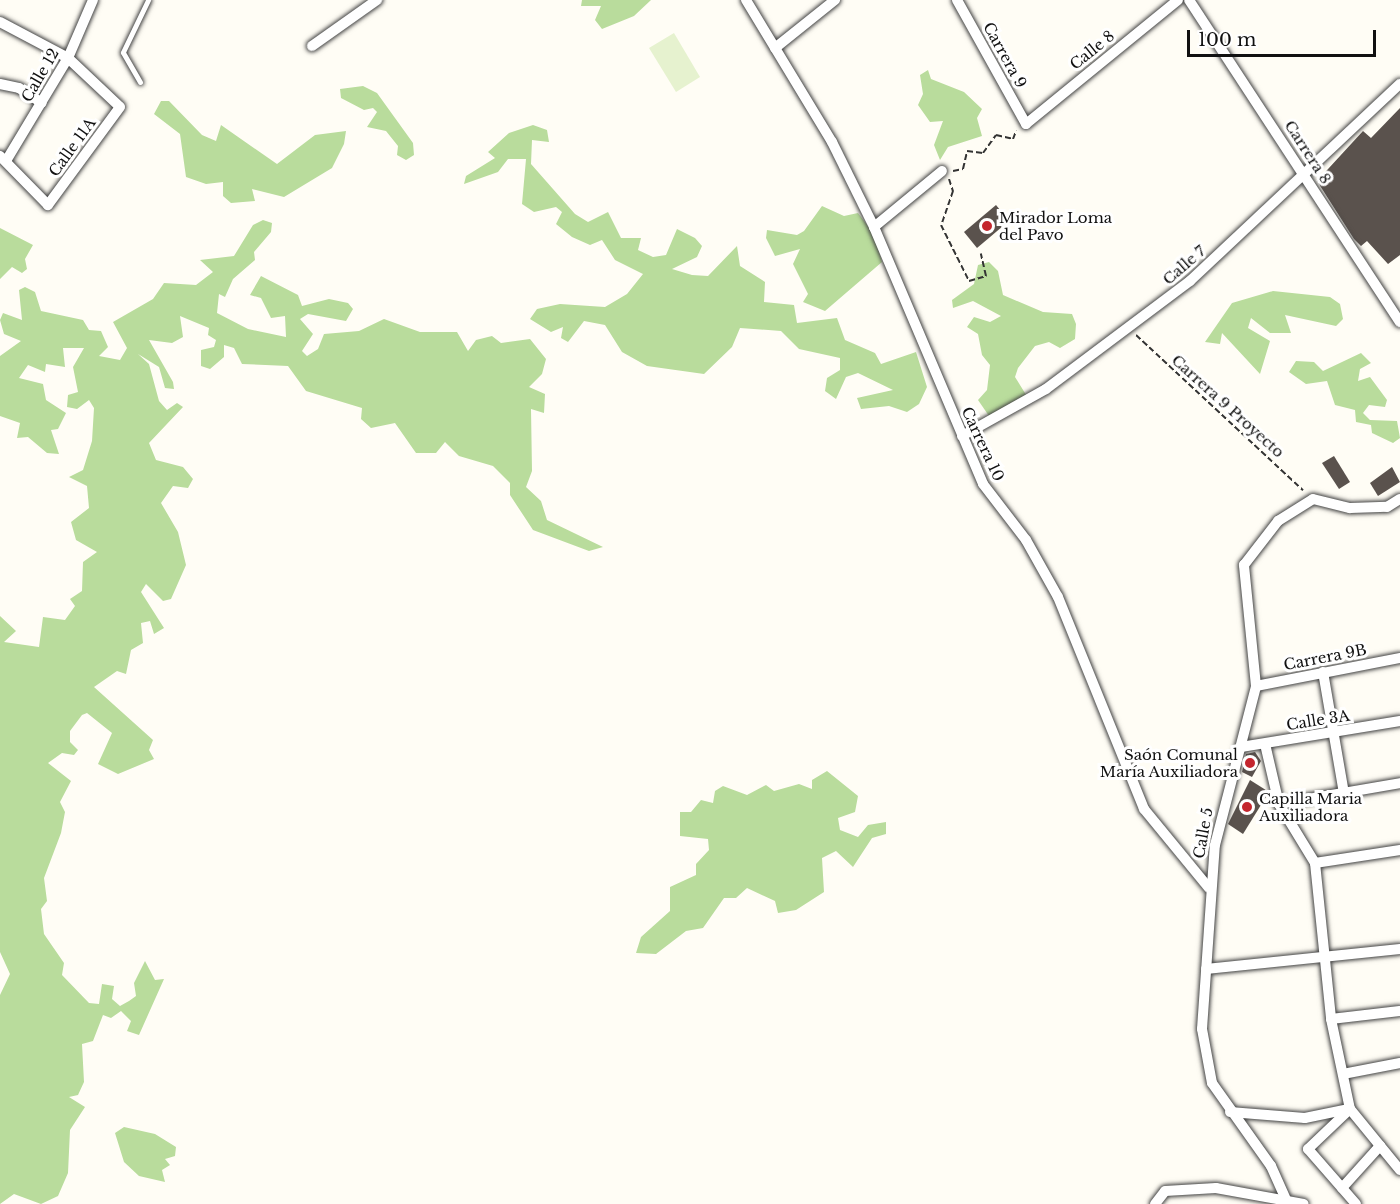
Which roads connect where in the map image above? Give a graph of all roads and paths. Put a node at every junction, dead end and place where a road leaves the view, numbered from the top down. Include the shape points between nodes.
1 (93, 0) edge
2 (148, 0) edge
3 (377, 0) edge
4 (746, 0) edge
5 (835, 0) edge
6 (957, 0) edge
7 (1178, 0) edge
8 (1189, 0) edge
9 (0, 22) edge
10 (312, 46) dead end
11 (776, 48) junction
12 (68, 58) junction
13 (140, 82) dead end
14 (0, 84) edge
15 (1400, 84) edge
16 (42, 103) junction
17 (1026, 124) junction
18 (3, 159) edge
19 (942, 171) junction
20 (1305, 176) junction
21 (874, 227) junction
22 (981, 254) dead end
23 (1400, 322) edge
24 (1130, 329) junction
25 (962, 436) junction
26 (1313, 499) junction
27 (1400, 499) edge
28 (1400, 658) edge
29 (1323, 672) junction
30 (1256, 686) junction
31 (1400, 721) edge
32 (1335, 733) junction
33 (1265, 744) junction
34 (1241, 747) junction
35 (1400, 783) edge
36 (1344, 793) junction
37 (1279, 804) junction
38 (1400, 850) edge
39 (1315, 863) junction
40 (1209, 888) junction
41 (1400, 949) edge
42 (1325, 955) junction
43 (1206, 969) junction
44 (1400, 1011) edge
45 (1331, 1019) junction
46 (1400, 1064) edge
47 (1343, 1074) junction
48 (1350, 1109) junction
49 (1230, 1112) junction
50 (1380, 1146) junction
51 (1400, 1170) edge
52 (1342, 1188) junction
53 (1288, 1203) edge
54 (1155, 1204) edge
55 (1304, 1204) edge
56 (1356, 1204) edge

1 - 12 street, Calle 12
2 - 13 lane via 123,52
3 - 10 street
4 - 11 street, Carrera 10
5 - 11 street
6 - 17 street, Carrera 9
7 - 17 street, Calle 8
8 - 20 street, Carrera 8
9 - 12 street
11 - 21 street, Carrera 10
12 - 16 street, Calle 12
12 - 18 street, Calle 11A via 120,107 48,205
14 - 16 street via 19,88
15 - 20 street, Calle 7
16 - 18 street, Calle 12
17 - 19 path via 1013,138 996,135 983,153 967,151 963,169
19 - 21 street
19 - 22 path via 952,191 941,225 969,281 986,276
20 - 23 street, Carrera 8
20 - 24 street, Calle 7
21 - 25 street, Carrera 10
24 - 25 street, Calle 7 via 1046,389
24 - 26 path, Carrera 9 Proyecto
25 - 40 street, Carrera 10 via 983,484 1026,540 1058,597 1144,809
26 - 27 street via 1350,508 1387,507
26 - 30 street, Calle 5 via 1278,521 1244,565
28 - 29 street, Carrera 9B
29 - 30 street, Carrera 9B
29 - 32 street
30 - 34 street, Calle 5
31 - 32 street, Calle 3A
32 - 33 street, Calle 3A
32 - 36 street
33 - 34 street, Calle 3A
33 - 37 street
34 - 40 street, Calle 5 via 1228,784
35 - 36 street
36 - 37 street
37 - 39 street
38 - 39 street
39 - 42 street
40 - 43 street, Calle 5
41 - 42 street
42 - 43 street
42 - 45 street
43 - 49 street, Calle 5 via 1204,1040 1212,1083
44 - 45 street
45 - 47 street
46 - 47 street
47 - 48 street
48 - 49 street via 1305,1118
48 - 50 street
48 - 52 street via 1308,1149
49 - 53 street, Calle 5 via 1271,1166
50 - 51 street
50 - 52 street
52 - 56 street
53 - 54 street via 1216,1188 1185,1188 1165,1191
53 - 55 street

